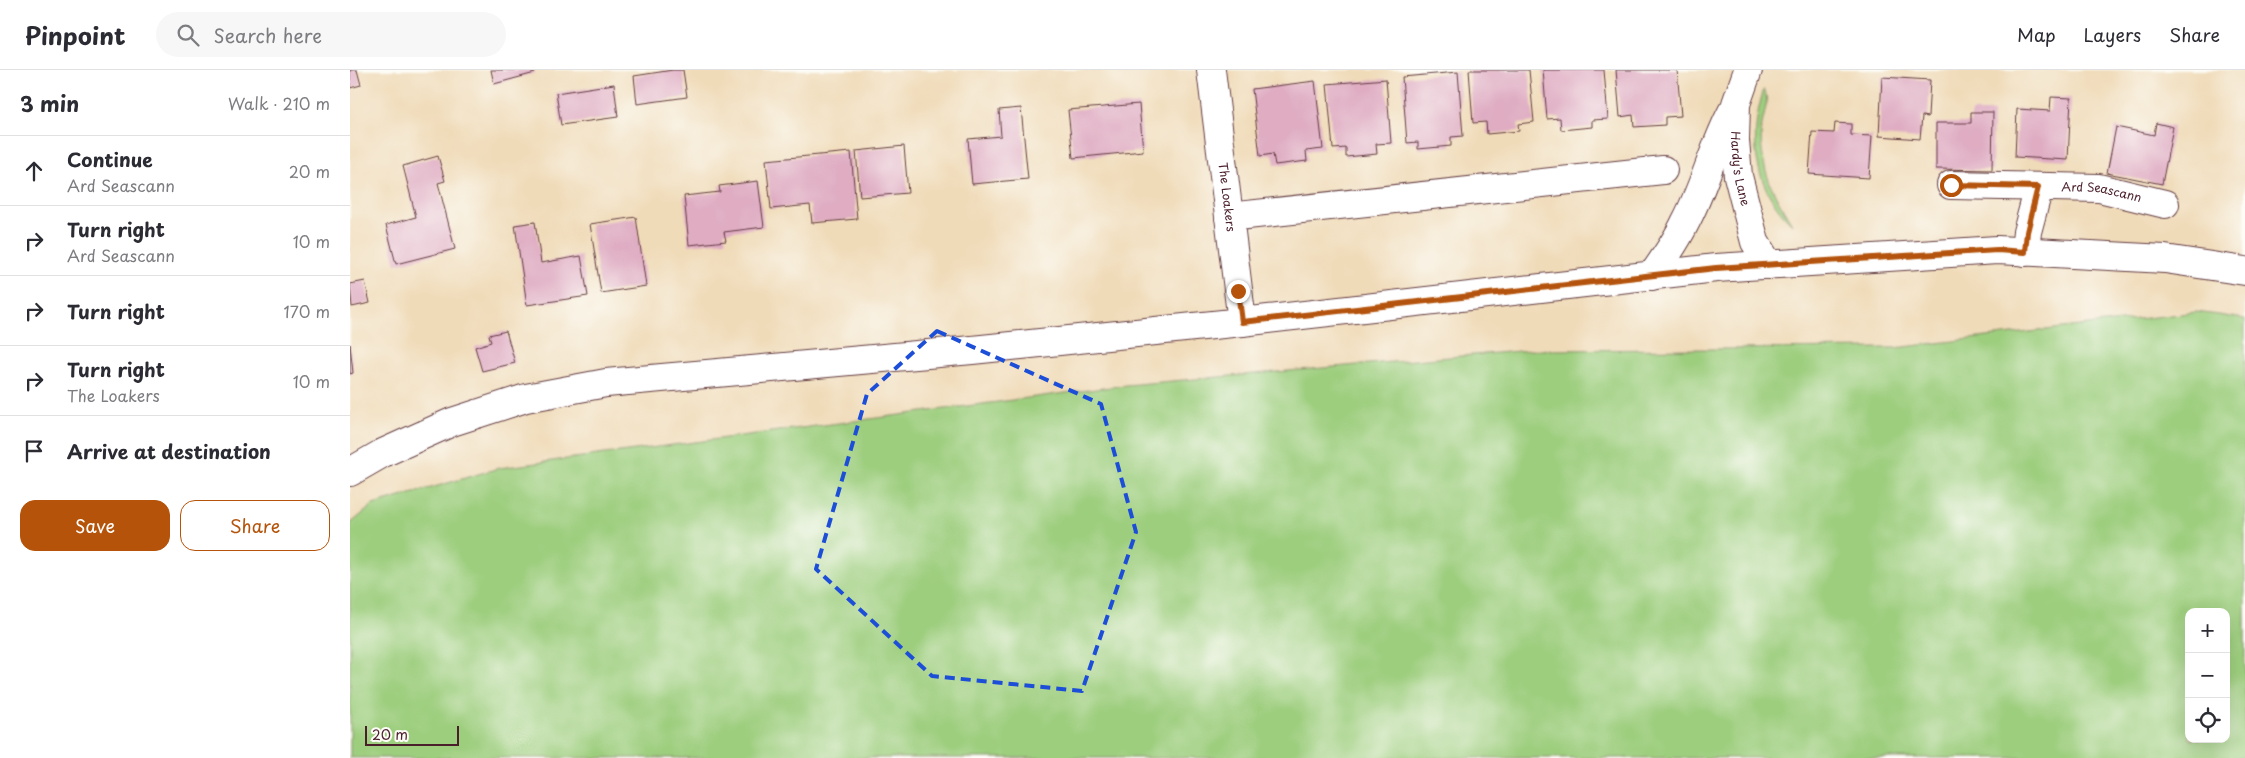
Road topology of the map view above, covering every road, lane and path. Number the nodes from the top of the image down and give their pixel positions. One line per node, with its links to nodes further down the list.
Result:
1 (1211, 70): 8 (main road, The Loakers)
2 (1748, 70): 3 (main road, Hardy's Lane)
3 (1736, 104): 10 (main road, Hardy's Lane); 12 (main road)
4 (1663, 170): 8 (main road)
5 (1951, 185): 6 (main road, Ard Seascann)
6 (2038, 187): 7 (main road, Ard Seascann); 9 (main road)
7 (2165, 204)
8 (1229, 217): 13 (main road, The Loakers)
9 (2025, 252): 10 (main road); 11 (main road)
10 (1769, 265): 12 (main road)
11 (2245, 270)
12 (1652, 276): 13 (main road)
13 (1242, 322): 14 (main road)
14 (350, 472)

